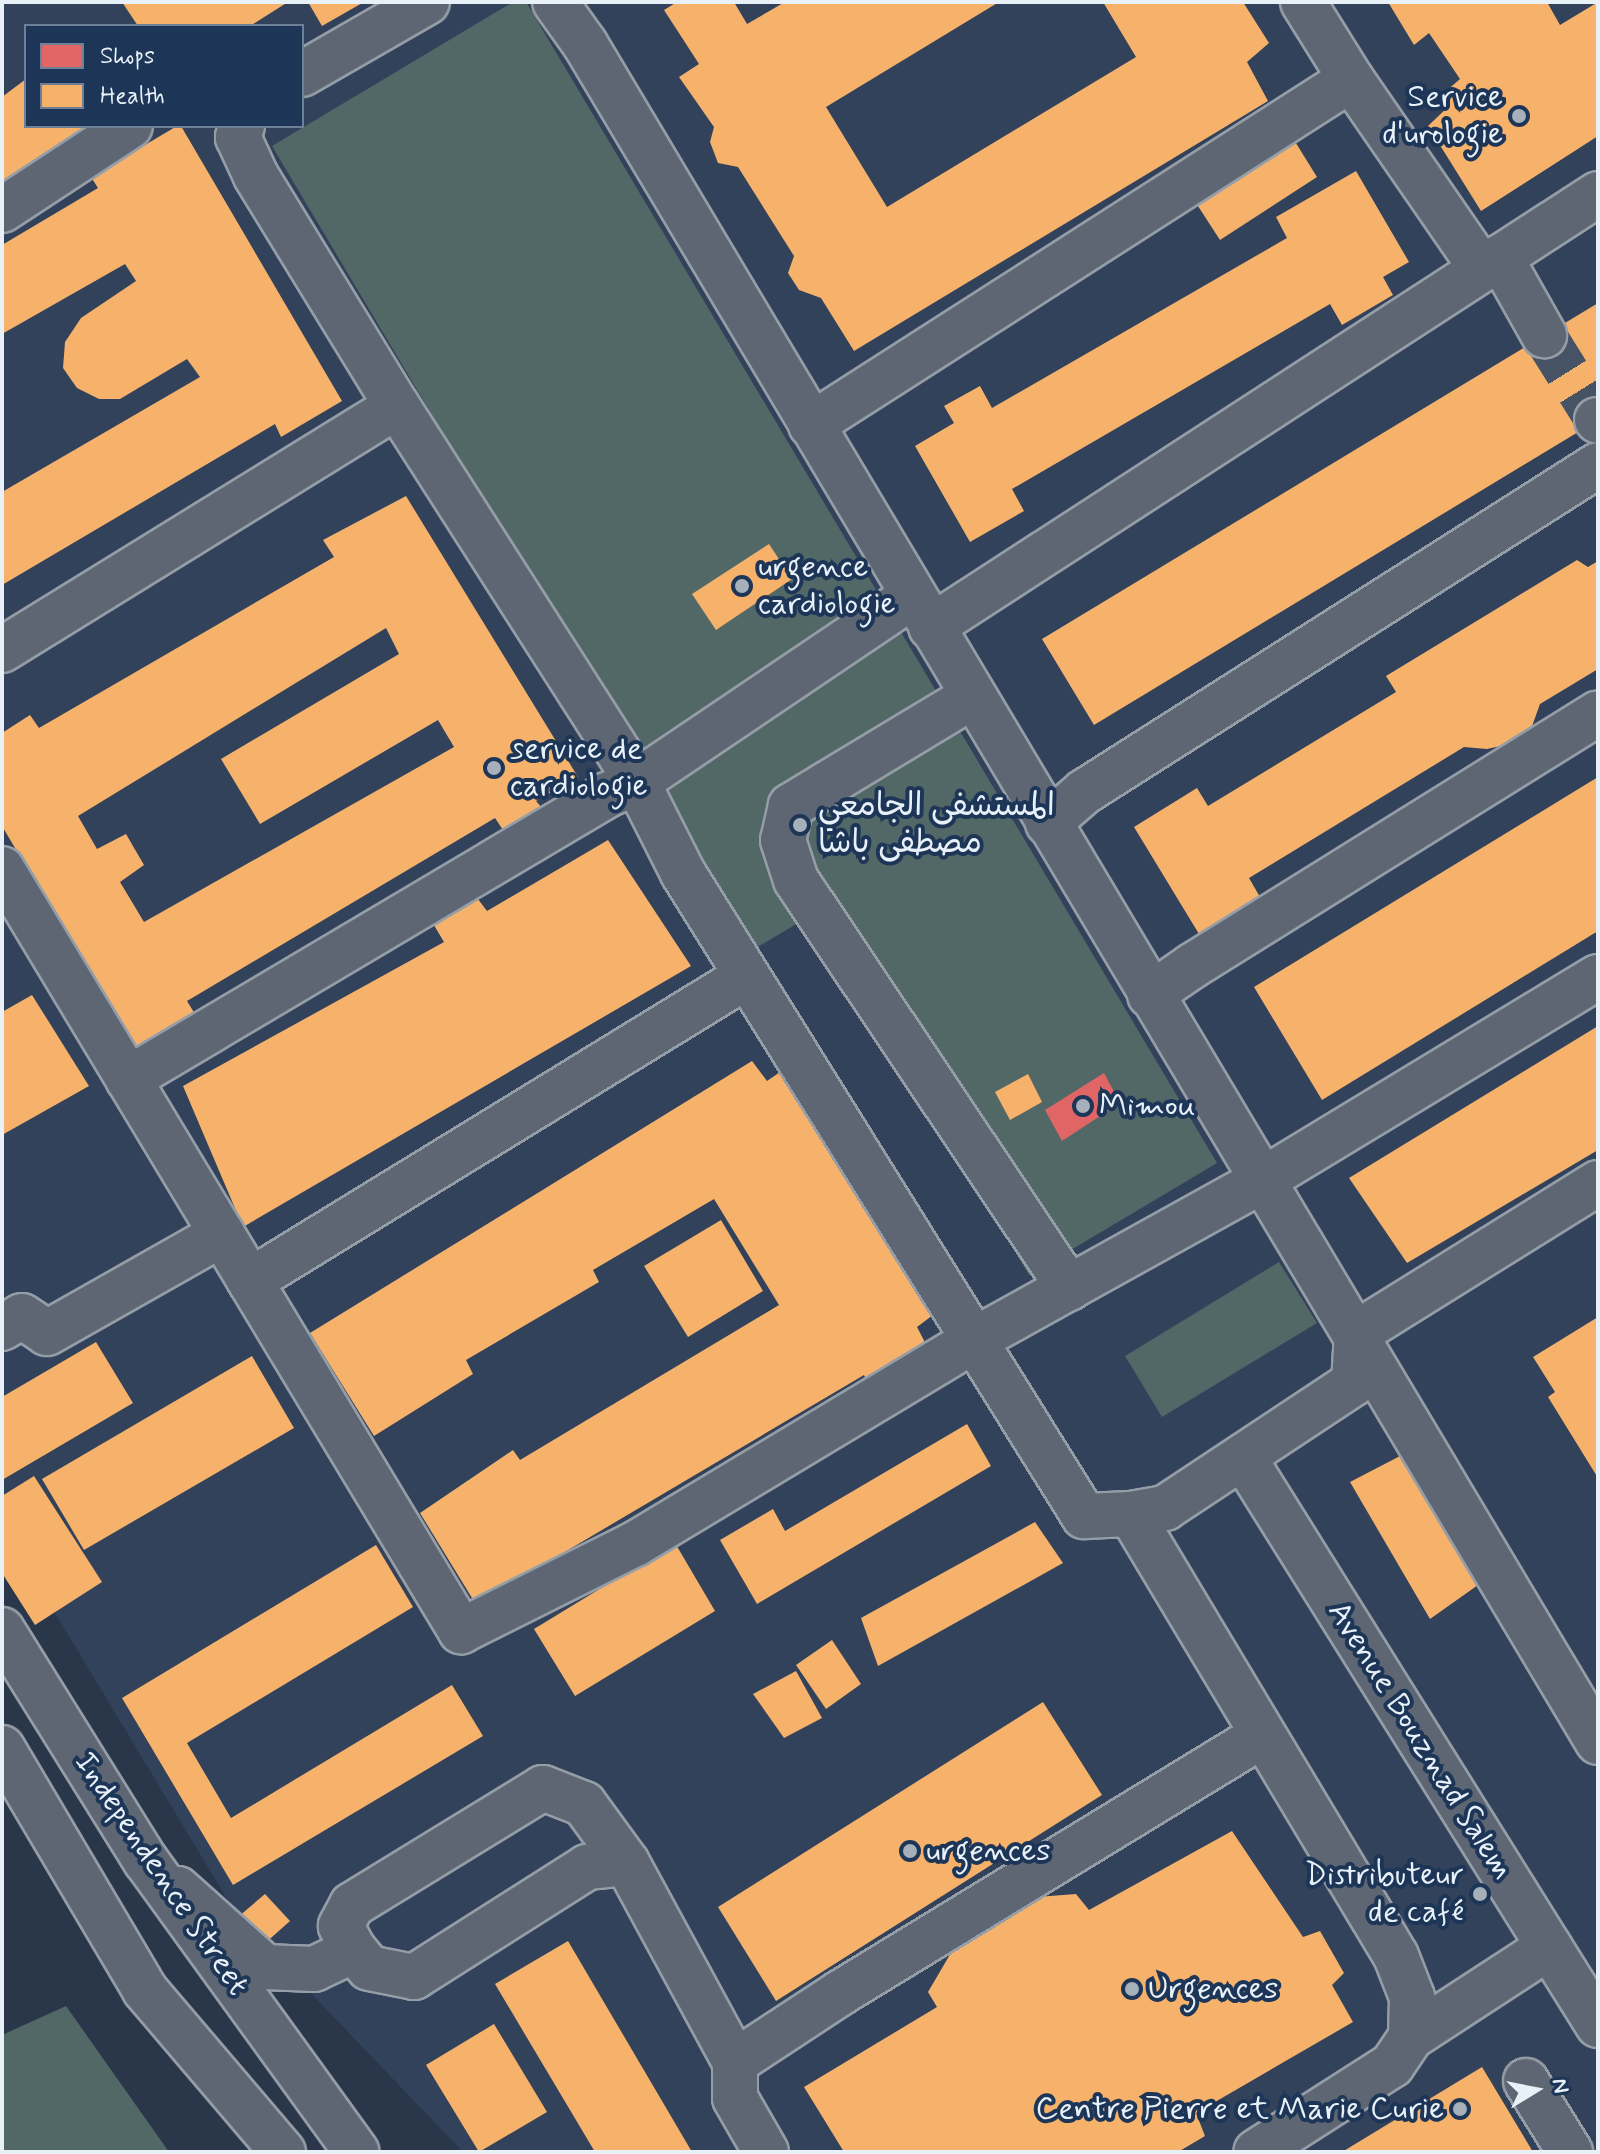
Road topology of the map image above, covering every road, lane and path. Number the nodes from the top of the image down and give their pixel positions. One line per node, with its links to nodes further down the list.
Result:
1 (427, 2): 4 (main road)
2 (555, 2): 13 (main road)
3 (1303, 2): 5 (main road)
4 (304, 73)
5 (1351, 79): 10 (main road); 13 (main road)
6 (127, 128): 9 (main road)
7 (241, 128): 12 (main road)
8 (1598, 194): 10 (main road)
9 (2, 210)
10 (1491, 263): 11 (main road); 15 (main road)
11 (1544, 335)
12 (397, 406): 16 (main road); 19 (main road)
13 (811, 425): 15 (main road)
14 (1598, 465): 20 (main road)
15 (922, 611): 17 (main road); 19 (main road)
16 (2, 650)
17 (973, 696): 20 (main road); 30 (main road)
18 (1598, 713): 24 (main road)
19 (637, 782): 22 (main road); 25 (main road)
20 (1048, 823): 24 (main road)
21 (2, 869): 25 (main road)
22 (747, 976): 29 (main road); 33 (main road)
23 (1598, 977): 26 (main road)
24 (1150, 995): 26 (main road)
25 (128, 1079): 28 (main road)
26 (1261, 1181): 30 (main road); 32 (main road)
27 (1598, 1183): 32 (main road)
28 (222, 1234): 29 (main road); 31 (main road)
29 (250, 1281): 33 (main road)
30 (1069, 1288): 33 (main road)
31 (2, 1328)
32 (1357, 1333): 34 (main road); 38 (main road)
33 (976, 1339): 35 (main road)
34 (1243, 1457): 35 (main road); 42 (main road, Avenue Bouznad Salem)
35 (1131, 1514): 37 (main road)
36 (2, 1630): 40 (main road, Independence Street)
37 (1263, 1735): 45 (main road); 46 (main road)
38 (1598, 1742)
39 (8, 1772): 48 (main road)
40 (146, 1861): 43 (main road); 49 (main road, Independence Street)
41 (627, 1863): 43 (main road); 43 (main road); 46 (main road)
42 (1549, 1947): 44 (main road, Avenue Bouznad Salem); 45 (main road)
43 (354, 1950)
44 (1598, 2025)
45 (1411, 2037): 51 (main road)
46 (735, 2062): 50 (main road)
47 (1526, 2081): 52 (main road)
48 (283, 2152)
49 (357, 2152)
50 (766, 2152)
51 (1256, 2152)
52 (1570, 2152)

